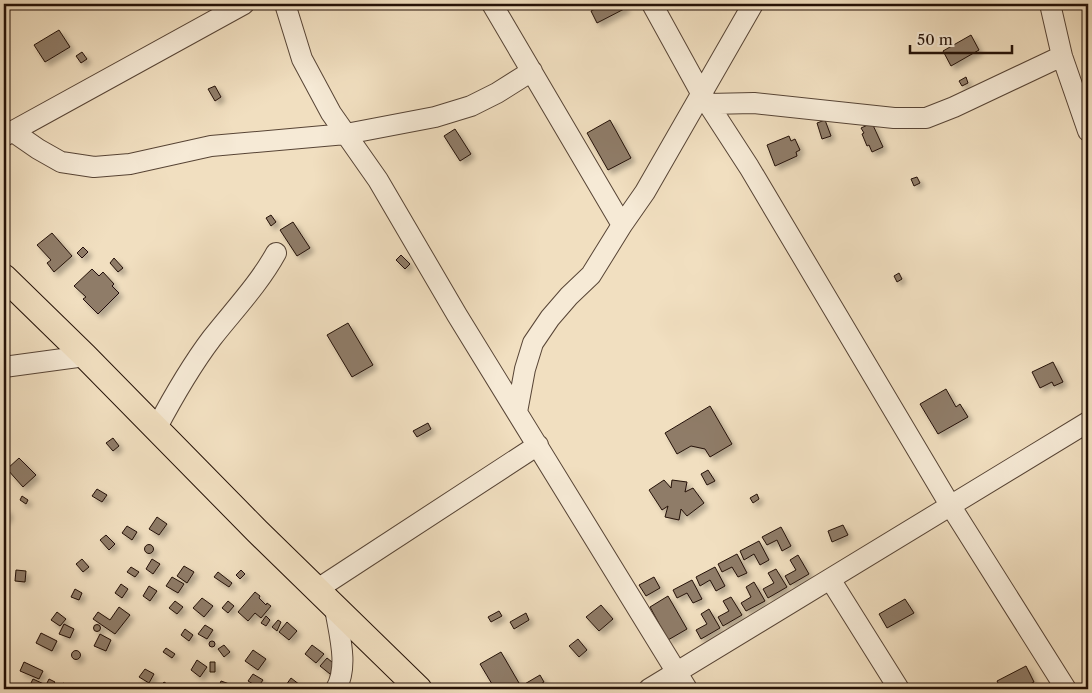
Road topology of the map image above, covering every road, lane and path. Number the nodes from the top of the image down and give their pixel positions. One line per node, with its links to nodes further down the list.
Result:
1 (244, 4): 11 (street)
2 (285, 4): 12 (street)
3 (492, 4): 8 (street)
4 (652, 4): 9 (street)
5 (753, 4): 9 (street)
6 (1050, 4): 7 (street)
7 (1062, 56): 9 (street); 10 (street)
8 (532, 71): 12 (street); 13 (street)
9 (704, 99): 13 (street); 22 (street)
10 (1088, 131)
11 (8, 134): 12 (street)
12 (346, 134): 18 (street)
13 (622, 224): 18 (street)
14 (276, 253): 20 (street)
15 (4, 278): 16 (main road)
16 (85, 356): 17 (street); 20 (main road)
17 (4, 366)
18 (517, 412): 21 (street)
19 (1088, 422): 22 (street)
20 (156, 429): 24 (main road)
21 (538, 445): 24 (street); 26 (street)
22 (950, 505): 23 (street); 31 (street)
23 (830, 580): 26 (street); 30 (street)
24 (316, 590): 25 (main road)
25 (335, 608): 27 (street); 28 (main road)
26 (682, 681): 29 (street)
27 (336, 689)
28 (418, 689)
29 (650, 689)
30 (899, 689)
31 (1066, 689)

